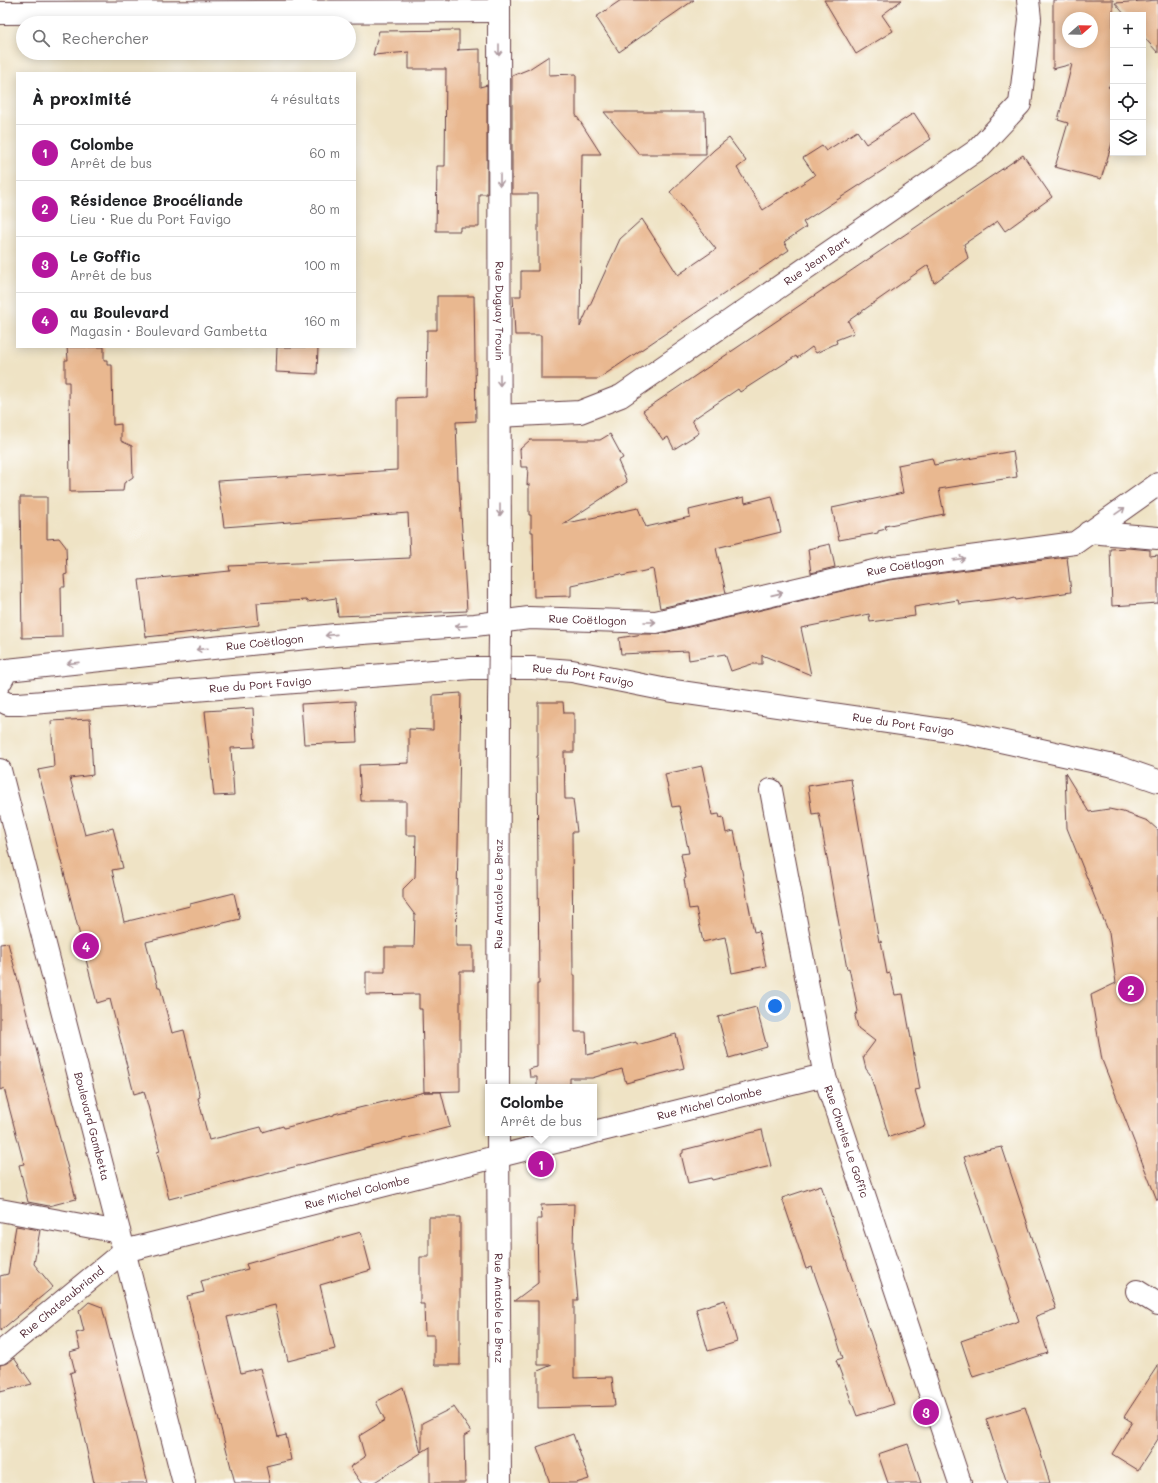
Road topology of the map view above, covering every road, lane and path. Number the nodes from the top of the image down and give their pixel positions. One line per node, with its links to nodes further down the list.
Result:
1 (1028, 0): 4 (street, Rue Jean Bart)
2 (499, 5): 3 (street); 4 (street, Rue Duguay Trouin, one-way to 4)
3 (0, 13)
4 (500, 416): 8 (street, Rue Duguay Trouin, one-way to 8)
5 (1158, 484): 6 (street, Rue Coëtlogon, one-way to 5)
6 (1089, 532): 7 (street); 8 (street, Rue Coëtlogon, one-way to 6)
7 (1158, 538)
8 (500, 630): 9 (street, Rue Coëtlogon, one-way to 9); 15 (street, Rue Anatole Le Braz, bridge)
9 (0, 683)
10 (0, 700): 12 (street, Rue du Port Favigo)
11 (0, 770): 21 (street, Boulevard Gambetta)
12 (1158, 781)
13 (771, 790): 14 (street, Rue Charles Le Goffic)
14 (825, 1077): 16 (street, Rue Michel Colombe); 27 (street, Rue Charles Le Goffic)
15 (498, 1084)
16 (597, 1132)
17 (498, 1136): 19 (street, Rue Anatole Le Braz)
18 (581, 1136): 19 (street, Rue Michel Colombe)
19 (498, 1157): 21 (street, Rue Michel Colombe); 26 (street, Rue Anatole Le Braz)
20 (0, 1210): 21 (street)
21 (121, 1241): 24 (street, Rue Chateaubriand); 25 (street, Boulevard Gambetta)
22 (1137, 1291): 23 (street)
23 (1158, 1304)
24 (0, 1353)
25 (184, 1483)
26 (500, 1483)
27 (960, 1483)

